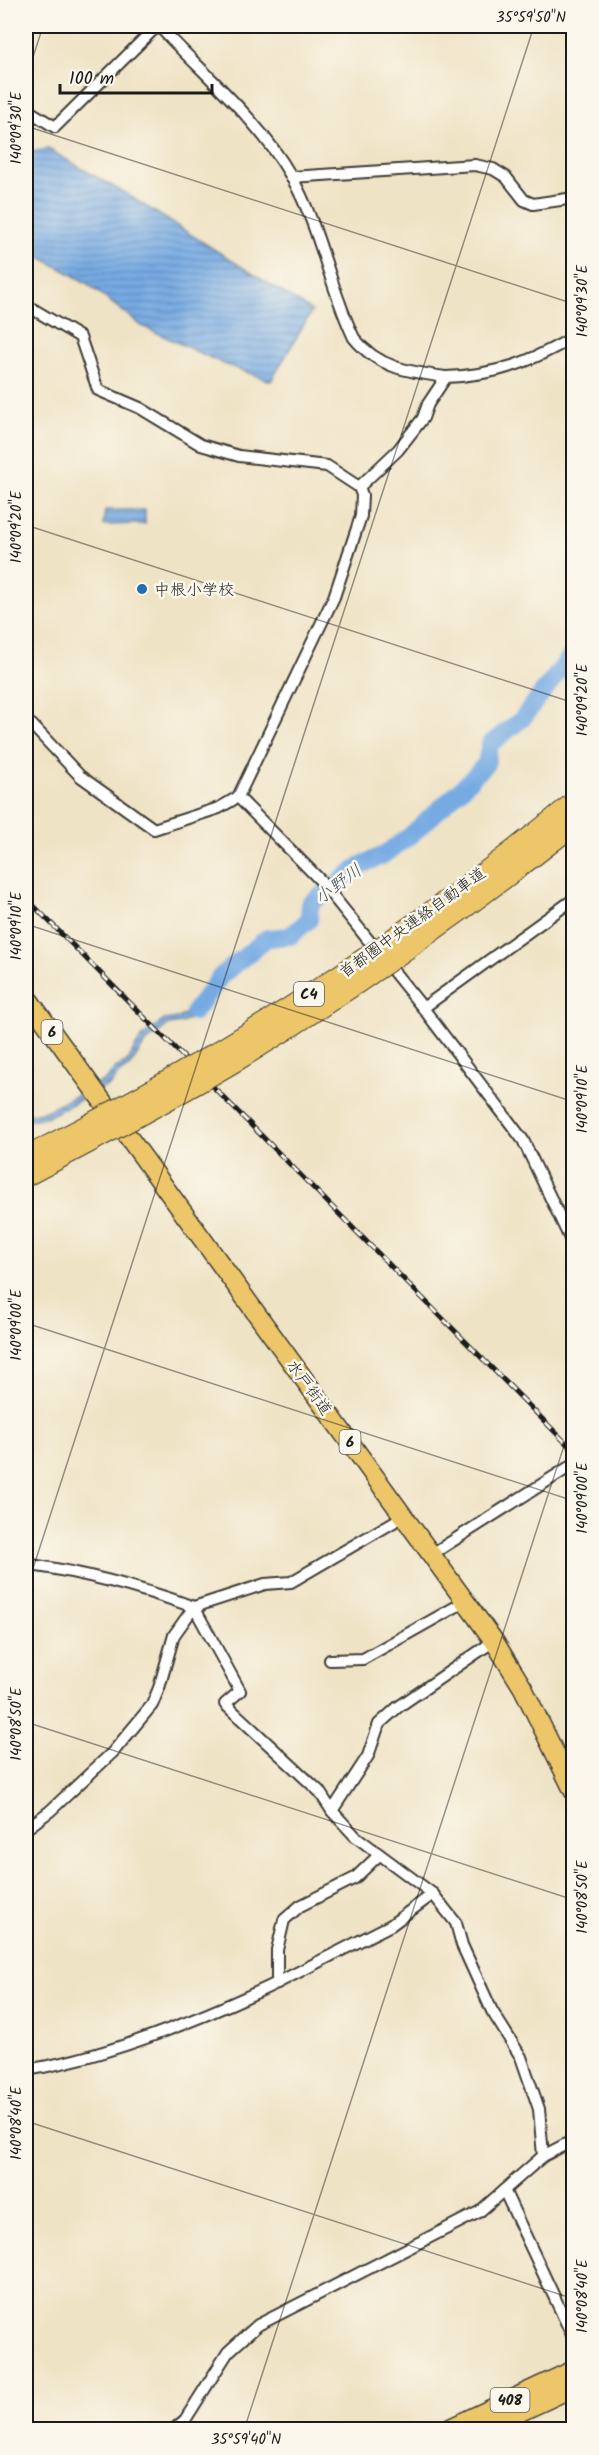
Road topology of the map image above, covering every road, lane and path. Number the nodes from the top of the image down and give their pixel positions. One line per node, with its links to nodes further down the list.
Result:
1 (158, 26): 2 (street); 3 (street)
2 (26, 109)
3 (291, 177): 4 (street); 7 (street)
4 (573, 198)
5 (26, 305): 8 (street)
6 (573, 337): 7 (street)
7 (446, 377): 8 (street)
8 (359, 487): 10 (street)
9 (26, 722): 10 (street)
10 (238, 797): 15 (street)
11 (573, 802): 16 (highway, 首都圏中央連絡自動車道 / C4, bridge)
12 (573, 825): 17 (highway, 首都圏中央連絡自動車道 / C4, bridge)
13 (573, 898): 15 (street)
14 (26, 996): 20 (highway, 水戸街道 / 6)
15 (423, 1008): 18 (street)
16 (26, 1157)
17 (26, 1176)
18 (573, 1247)
19 (571, 1470): 21 (street)
20 (404, 1516): 21 (highway, 水戸街道 / 6); 24 (street)
21 (432, 1554): 23 (highway, 水戸街道 / 6)
22 (32, 1565): 24 (street)
23 (466, 1601): 25 (highway, 水戸街道 / 6); 26 (street)
24 (194, 1607): 28 (street); 29 (street)
25 (494, 1641): 27 (highway, 水戸街道 / 6); 28 (street)
26 (330, 1660)
27 (573, 1792)
28 (332, 1811): 30 (street)
29 (26, 1829)
30 (379, 1855): 31 (street); 32 (street)
31 (433, 1894): 32 (street); 35 (street)
32 (277, 1983): 33 (street)
33 (26, 2070)
34 (573, 2140): 35 (street)
35 (543, 2156): 36 (street)
36 (504, 2190): 37 (street); 40 (street)
37 (573, 2339)
38 (573, 2370): 41 (highway, 408)
39 (573, 2386): 42 (highway, 408)
40 (173, 2430)
41 (446, 2430)
42 (482, 2430)

